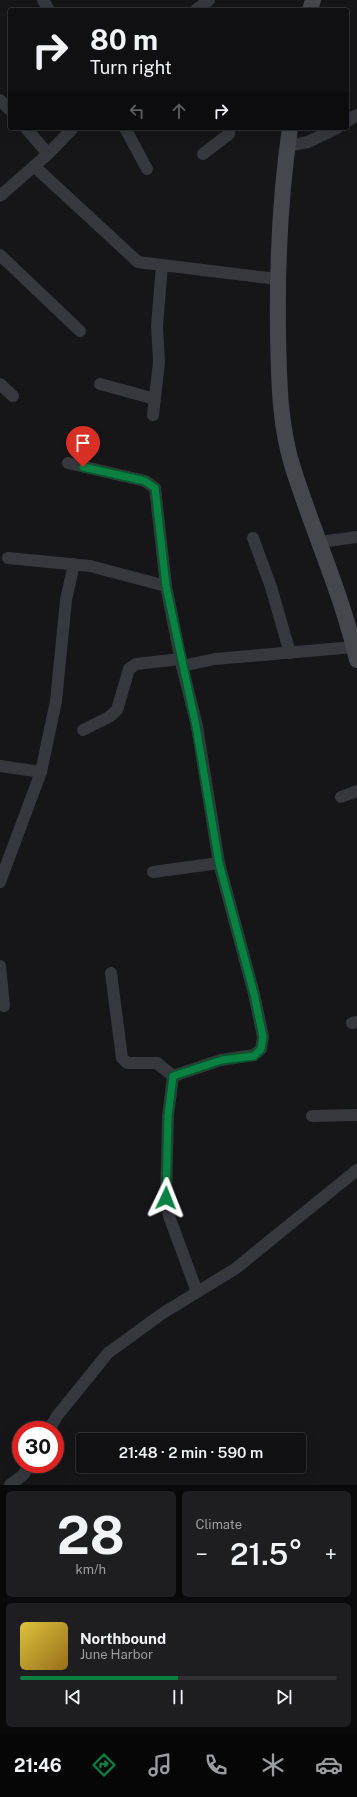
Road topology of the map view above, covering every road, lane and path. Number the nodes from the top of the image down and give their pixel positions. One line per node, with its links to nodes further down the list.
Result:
1 (209, 0): 2 (street)
2 (199, 8)
3 (0, 100): 4 (street)
4 (8, 108)
5 (28, 130): 12 (street)
6 (71, 130): 12 (street)
7 (126, 130): 15 (street)
8 (229, 130): 13 (street)
9 (290, 130): 11 (street)
10 (333, 130): 11 (street)
11 (287, 146): 19 (street)
12 (48, 154): 14 (street)
13 (203, 154)
14 (34, 166): 16 (street); 18 (street)
15 (147, 169)
16 (0, 196)
17 (0, 256): 20 (street)
18 (162, 266): 19 (street); 24 (street)
19 (277, 279): 29 (street)
20 (80, 331)
21 (0, 384): 23 (street)
22 (100, 384): 24 (street)
23 (13, 396)
24 (155, 399): 25 (street)
25 (153, 415)
26 (68, 463): 32 (street)
27 (357, 537): 29 (street)
28 (253, 538): 34 (street)
29 (320, 542): 33 (street)
30 (8, 558): 31 (street)
31 (74, 564): 32 (street); 39 (street)
32 (166, 586): 36 (street)
33 (352, 622): 35 (street)
34 (290, 653): 35 (street); 36 (street)
35 (356, 653)
36 (182, 663): 37 (street); 43 (street)
37 (83, 730)
38 (0, 766): 39 (street)
39 (41, 772): 42 (street)
40 (357, 791): 41 (street)
41 (341, 797)
42 (4, 859): 45 (street)
43 (219, 863): 44 (street); 49 (street)
44 (153, 872)
45 (0, 882)
46 (0, 966): 48 (street)
47 (111, 972): 49 (street)
48 (4, 1006)
49 (173, 1076): 53 (street)
50 (312, 1116): 51 (street)
51 (357, 1116)
52 (357, 1170): 53 (street)
53 (197, 1292): 54 (street)
54 (54, 1421)
55 (24, 1473): 56 (street)
56 (10, 1485)

